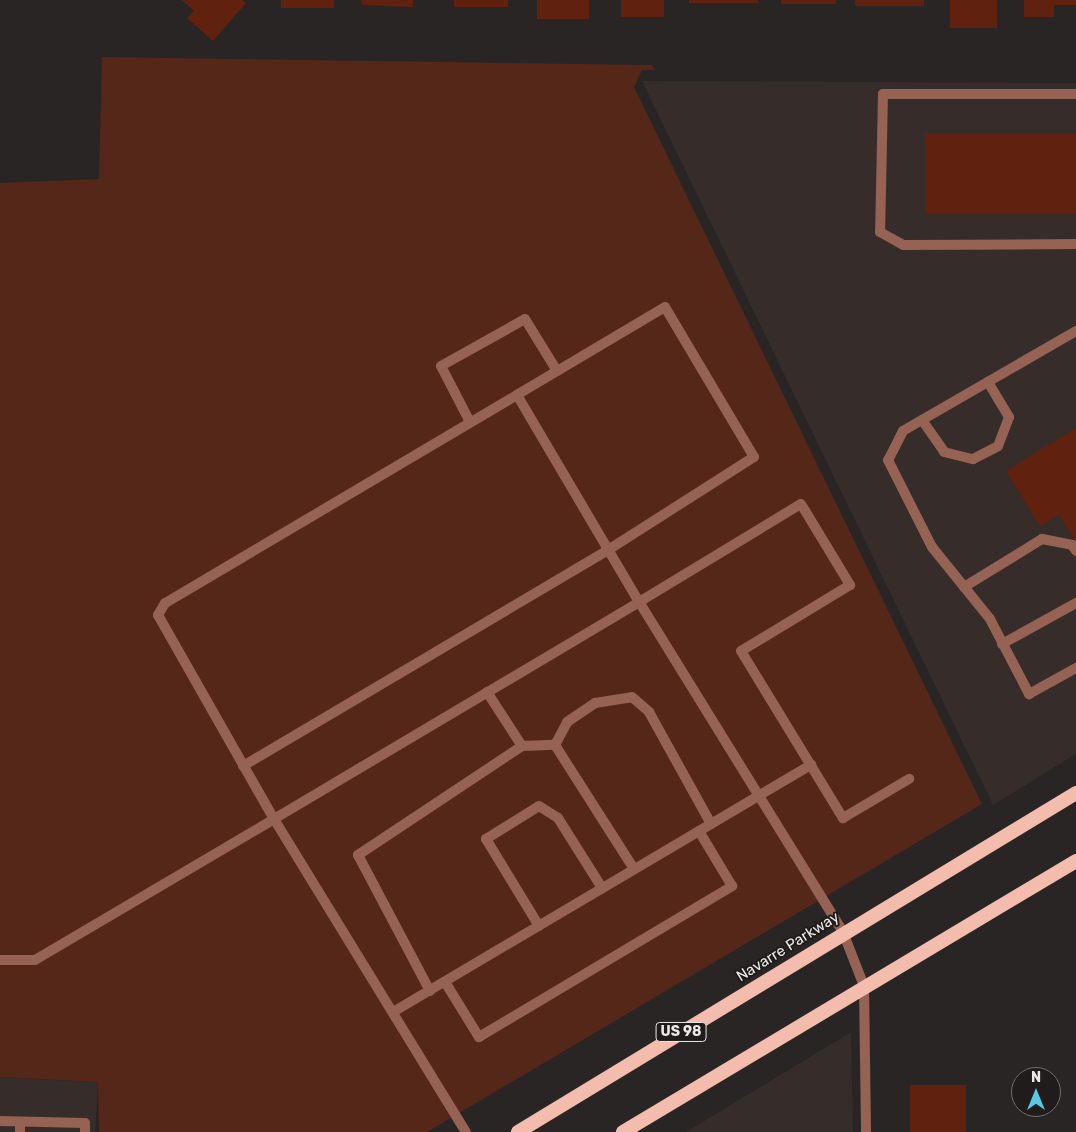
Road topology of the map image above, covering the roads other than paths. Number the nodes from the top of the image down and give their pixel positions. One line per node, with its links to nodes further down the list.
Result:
1 (1076, 94): 2 (street)
2 (1076, 244)
3 (1076, 331): 5 (street)
4 (557, 371): 6 (street); 8 (street); 9 (street)
5 (988, 382): 7 (street); 7 (street)
6 (517, 395): 8 (street); 9 (street)
7 (922, 420): 11 (street)
8 (470, 422): 20 (street)
9 (608, 550): 12 (street); 20 (street)
10 (1076, 551): 11 (street)
11 (964, 587): 14 (street)
12 (639, 602): 16 (street); 19 (street); 23 (street)
13 (1076, 603): 14 (street)
14 (1002, 644): 15 (street)
15 (1076, 668)
16 (487, 692): 18 (street); 24 (street)
17 (556, 745): 18 (street); 25 (street); 28 (street)
18 (522, 746): 35 (street)
19 (811, 765): 21 (street); 23 (street)
20 (244, 766): 24 (street)
21 (910, 779)
22 (1076, 793): 31 (highway, Navarre Parkway / US 98)
23 (760, 797): 25 (street); 31 (street)
24 (274, 819): 32 (street); 36 (street)
25 (711, 824): 26 (street)
26 (698, 831): 28 (street); 33 (street)
27 (1076, 861): 34 (highway)
28 (634, 869): 29 (street)
29 (602, 888): 30 (street); 30 (street)
30 (539, 926): 33 (street)
31 (843, 932): 34 (street); 41 (highway, Navarre Parkway / US 98)
32 (0, 960)
33 (445, 982): 35 (street)
34 (864, 986): 42 (highway); 43 (street)
35 (430, 991): 36 (street)
36 (393, 1012): 40 (street)
37 (0, 1121): 38 (street)
38 (20, 1127): 39 (street)
39 (85, 1132)
40 (466, 1132)
41 (518, 1132)
42 (623, 1132)
43 (866, 1132)

